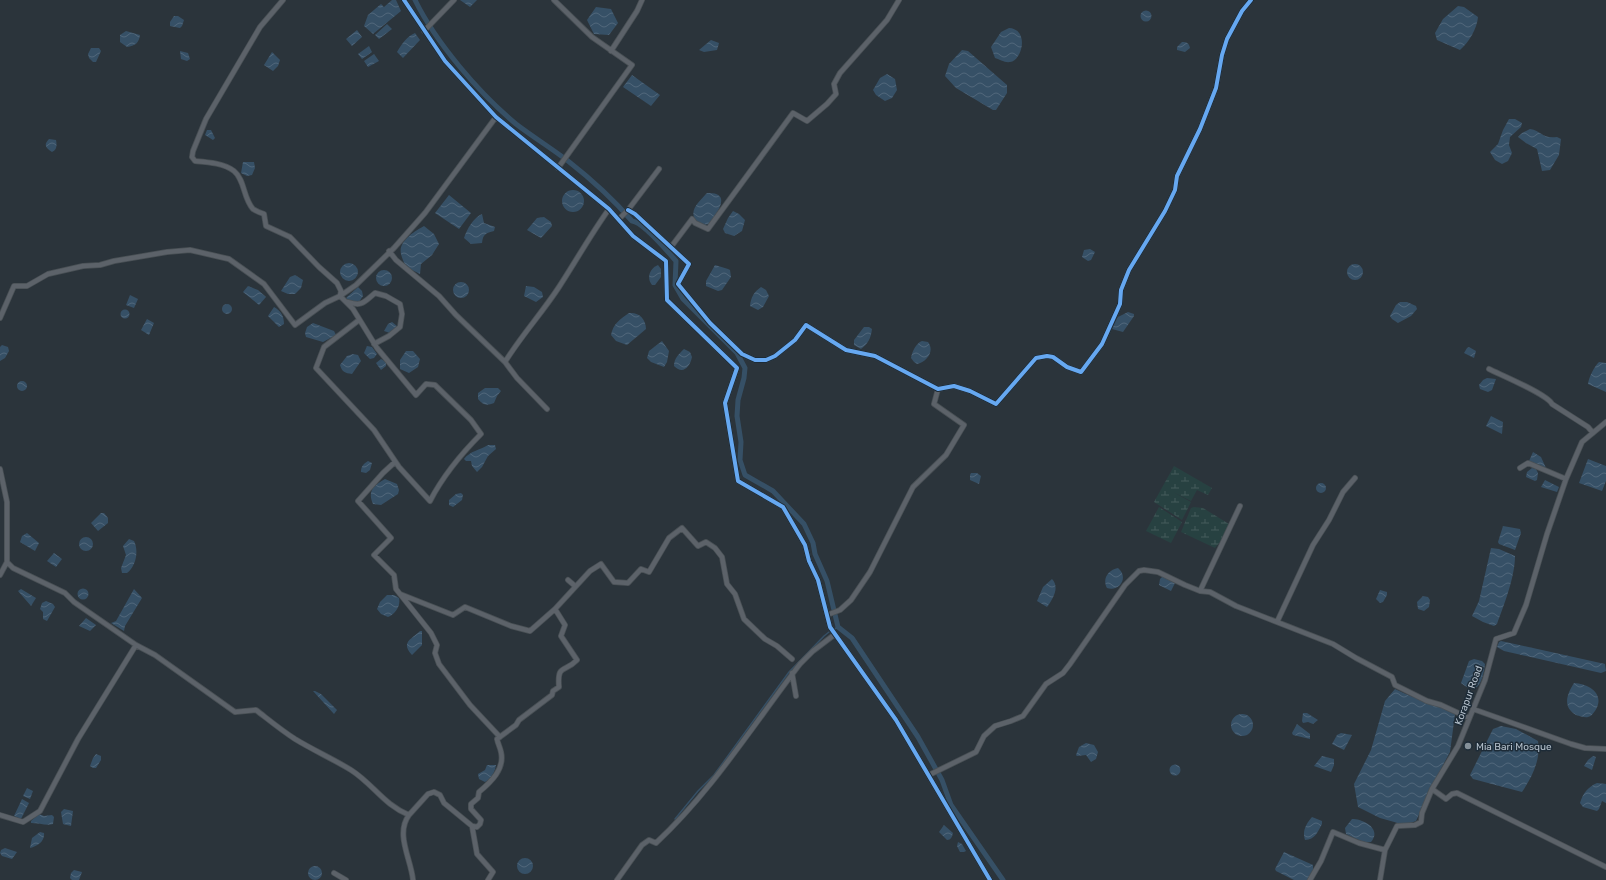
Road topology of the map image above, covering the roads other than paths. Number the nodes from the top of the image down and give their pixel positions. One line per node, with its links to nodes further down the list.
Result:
1 (283, 0): 18 (street)
2 (404, 0): 8 (street)
3 (454, 0): 8 (street)
4 (554, 0): 9 (street)
5 (642, 0): 9 (street)
6 (899, 0): 16 (street)
7 (1251, 0): 25 (street)
8 (425, 30): 10 (street)
9 (611, 52): 11 (street)
10 (496, 117): 11 (street); 17 (street)
11 (558, 168): 13 (street)
12 (659, 168): 14 (street)
13 (609, 209): 15 (street); 23 (street)
14 (628, 210): 15 (street); 16 (street)
15 (619, 219): 42 (street)
16 (671, 247): 25 (street)
17 (390, 251): 18 (street); 23 (street)
18 (340, 296): 19 (street); 20 (street)
19 (346, 302): 21 (street); 22 (street)
20 (0, 318)
21 (359, 320): 22 (street); 29 (street)
22 (374, 344): 29 (street)
23 (505, 362): 26 (street)
24 (1489, 369): 28 (street)
25 (938, 389): 42 (street)
26 (547, 409)
27 (1606, 422): 28 (street, Korapur Road)
28 (1593, 432): 33 (street, Korapur Road)
29 (395, 462): 40 (street)
30 (1520, 468): 33 (street)
31 (0, 469): 35 (street)
32 (1355, 478): 43 (street)
33 (1566, 479): 49 (street, Korapur Road)
34 (1240, 506): 39 (street)
35 (6, 562): 36 (street); 45 (street)
36 (0, 575)
37 (568, 580): 38 (street)
38 (574, 586): 41 (street); 46 (street)
39 (1200, 591): 43 (street); 53 (street)
40 (400, 594): 41 (street); 51 (street)
41 (555, 610): 51 (street)
42 (829, 614): 44 (street)
43 (1277, 622): 50 (street)
44 (834, 635): 47 (street); 53 (street)
45 (136, 645): 55 (street); 56 (street)
46 (792, 659)
47 (792, 673): 48 (street); 64 (street)
48 (796, 696)
49 (1473, 708): 50 (street, Korapur Road); 52 (street)
50 (1469, 718): 54 (street, Korapur Road)
51 (500, 736): 57 (street)
52 (1606, 749)
53 (929, 775): 65 (street)
54 (1432, 790): 58 (street, Korapur Road); 59 (street)
55 (0, 815)
56 (409, 815): 57 (street); 62 (street)
57 (472, 826): 63 (street)
58 (1385, 850): 66 (street); 67 (street, Korapur Road)
59 (1606, 867)
60 (334, 873): 61 (street)
61 (346, 880)
62 (413, 880)
63 (488, 880)
64 (617, 880)
65 (990, 880)
66 (1310, 880)
67 (1380, 880)

